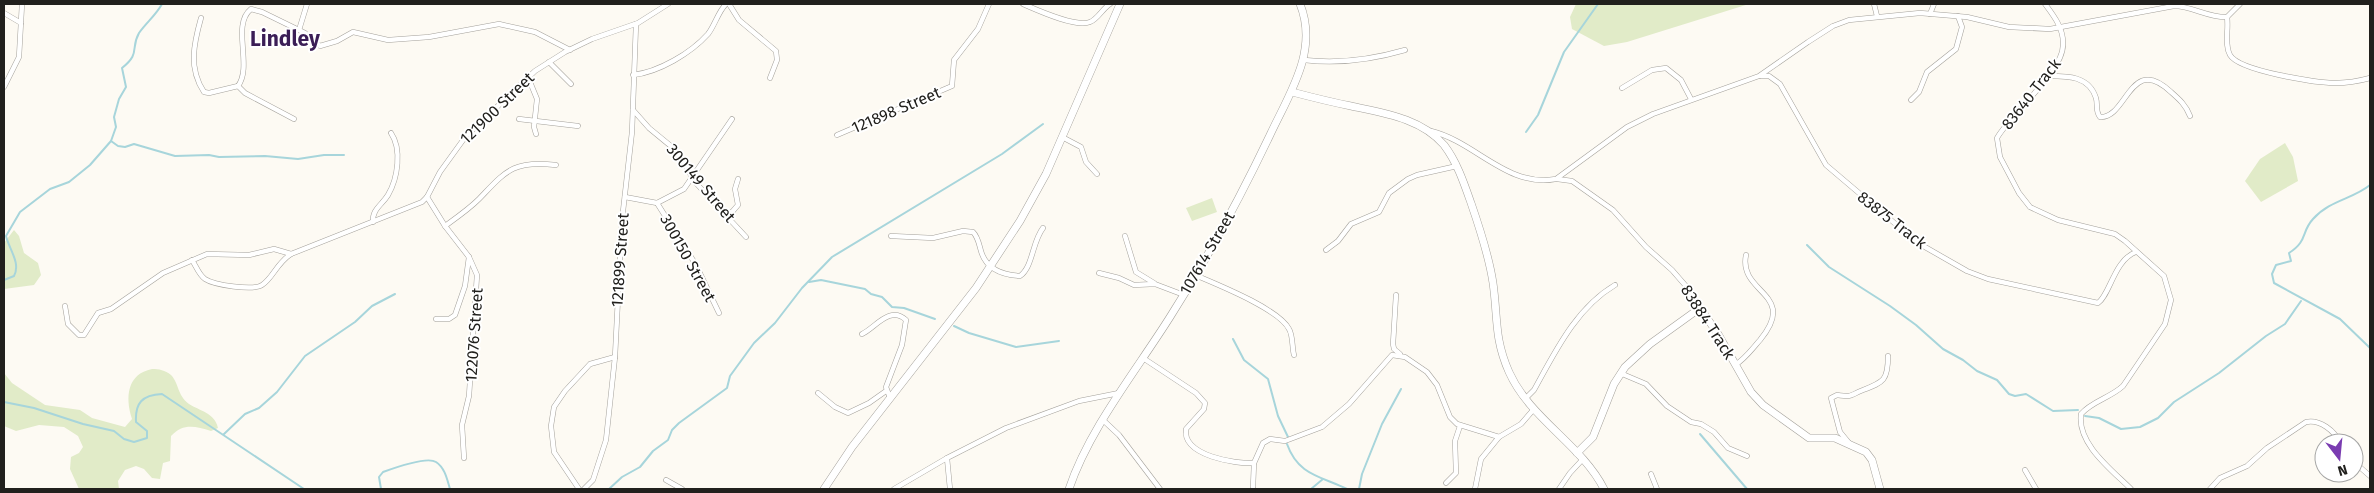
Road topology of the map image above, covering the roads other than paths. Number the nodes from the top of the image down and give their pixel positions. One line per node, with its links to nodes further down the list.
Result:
1 (22, 4): 20 (street)
2 (307, 4): 23 (street)
3 (668, 4): 21 (street, 121900 Street)
4 (728, 4): 28 (street); 32 (street)
5 (989, 4): 51 (street, 121898 Street)
6 (1023, 4): 7 (street)
7 (1110, 4)
8 (1120, 4): 52 (street)
9 (1300, 4): 26 (street, 107614 Street)
10 (1874, 4): 16 (street)
11 (1934, 4): 15 (street)
12 (2045, 4): 22 (street)
13 (2240, 4): 18 (street)
14 (4, 13): 20 (street)
15 (1930, 14): 16 (street); 17 (street)
16 (1877, 16): 29 (street)
17 (1958, 16): 22 (street); 40 (street)
18 (2227, 17): 22 (street); 33 (street)
19 (201, 18): 35 (street)
20 (21, 23): 36 (street)
21 (636, 24): 24 (street, 121900 Street); 28 (street, 121899 Street)
22 (2060, 28): 30 (street, 83640 Track)
23 (299, 30): 24 (street); 35 (street)
24 (570, 50): 27 (street, 121900 Street)
25 (1405, 50): 26 (street)
26 (1304, 60): 38 (street, 107614 Street)
27 (549, 62): 31 (street, 121900 Street); 34 (street)
28 (634, 75): 41 (street, 121899 Street)
29 (1759, 76): 39 (street); 70 (street, 83875 Track)
30 (2049, 76): 42 (street); 70 (street, 83640 Track)
31 (528, 77): 45 (street); 60 (street, 121900 Street)
32 (770, 78)
33 (2370, 78)
34 (571, 84)
35 (238, 86): 43 (street)
36 (4, 87)
37 (1622, 88): 39 (street)
38 (1292, 92): 48 (street); 77 (street, 107614 Street)
39 (1691, 99): 58 (street)
40 (1911, 100)
41 (633, 110): 56 (street, 300149 Street); 59 (street, 121899 Street)
42 (2190, 116)
43 (294, 119)
44 (519, 119): 45 (street)
45 (535, 119): 47 (street); 50 (street)
46 (732, 119): 56 (street)
47 (578, 126)
48 (1428, 130): 54 (street); 58 (street)
49 (391, 133): 63 (street)
50 (536, 134)
51 (837, 135)
52 (1062, 137): 55 (street); 75 (street)
53 (556, 165): 64 (street)
54 (1457, 166): 69 (street); 98 (street)
55 (1097, 174)
56 (692, 177): 61 (street); 62 (street, 300149 Street)
57 (738, 179): 62 (street)
58 (1556, 179): 83 (street, 83884 Track)
59 (625, 197): 61 (street); 89 (street, 121899 Street)
60 (427, 198): 63 (street); 64 (street, 122076 Street)
61 (657, 203): 84 (street, 300150 Street)
62 (725, 214): 66 (street, 300149 Street)
63 (373, 222): 71 (street)
64 (445, 226): 73 (street, 122076 Street)
65 (1043, 228): 75 (street)
66 (746, 236)
67 (891, 236): 75 (street)
68 (1125, 236): 78 (street)
69 (1326, 250)
70 (2136, 252): 131 (street, 83640 Track)
71 (291, 254): 74 (street); 74 (street)
72 (1746, 255): 92 (street, 83884 Track)
73 (469, 257): 85 (street); 107 (street, 122076 Street)
74 (192, 260): 82 (street)
75 (991, 267): 97 (street)
76 (1098, 273): 78 (street)
77 (1195, 275): 80 (street, 107614 Street); 88 (street)
78 (1155, 284): 80 (street)
79 (1615, 285): 98 (street)
80 (1184, 295): 91 (street, 107614 Street)
81 (1396, 295): 87 (street)
82 (65, 306)
83 (1700, 308): 92 (street, 83884 Track); 93 (street)
84 (719, 313)
85 (436, 319)
86 (862, 334): 94 (street)
87 (1400, 354): 101 (street); 110 (street)
88 (1294, 355)
89 (615, 356): 117 (street); 118 (street, 121899 Street)
90 (1888, 356): 104 (street)
91 (1143, 358): 96 (street, 107614 Street); 110 (street)
92 (1735, 365): 104 (street)
93 (1620, 372): 105 (street); 106 (street)
94 (886, 391): 95 (street); 97 (street)
95 (818, 393)
96 (1119, 393): 100 (street, 107614 Street); 108 (street)
97 (890, 398): 120 (street)
98 (1525, 399): 99 (street)
99 (1534, 409): 103 (street); 105 (street)
100 (1103, 420): 123 (street, 107614 Street); 124 (street)
101 (1460, 426): 103 (street); 114 (street)
102 (2334, 433): 132 (street)
103 (1499, 437): 125 (street)
104 (1849, 443): 129 (street)
105 (1577, 453): 109 (street)
106 (1747, 456)
107 (464, 458)
108 (947, 458): 116 (street); 122 (street)
109 (1583, 460): 126 (street); 127 (street)
110 (1254, 463): 115 (street)
111 (2025, 470): 130 (street)
112 (1651, 474): 128 (street)
113 (666, 480): 119 (street)
114 (1446, 483)
115 (1253, 487)
116 (894, 488): 121 (street)
117 (579, 489)
118 (584, 489)
119 (682, 489)
120 (824, 489)
121 (889, 489)
122 (950, 489)
123 (1069, 489)
124 (1160, 489)
125 (1475, 489)
126 (1559, 489)
127 (1604, 489)
128 (1657, 489)
129 (1880, 489)
130 (2036, 489)
131 (2130, 489)
132 (2210, 489)

